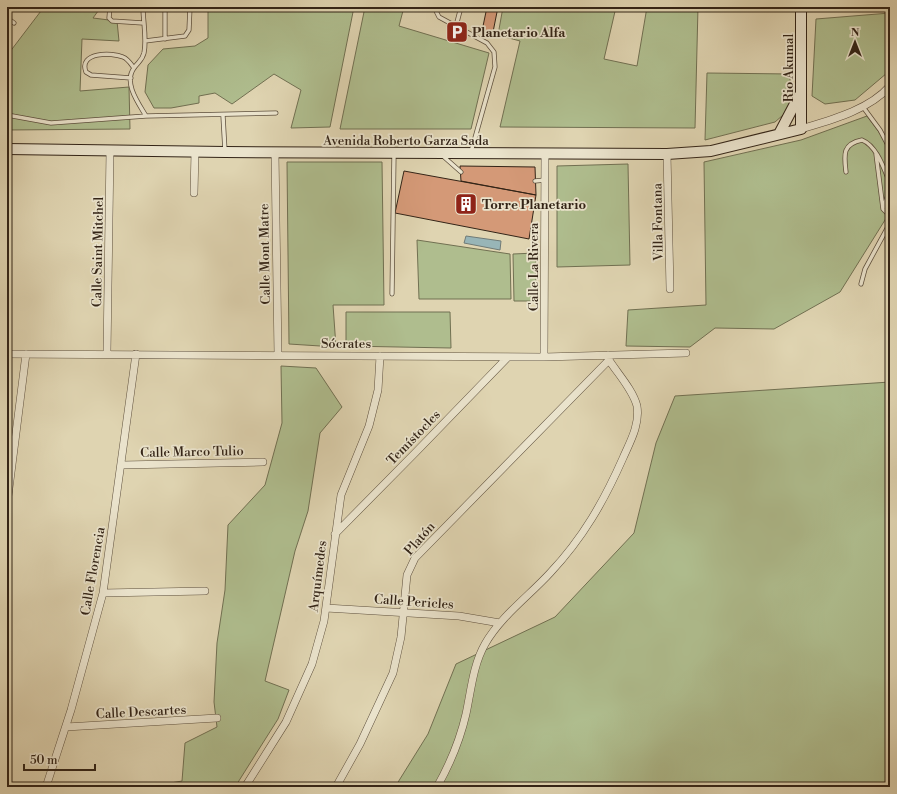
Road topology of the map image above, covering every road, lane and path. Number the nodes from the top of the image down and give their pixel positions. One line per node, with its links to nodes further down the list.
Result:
1 (110, 7): 10 (lane)
2 (143, 7): 10 (lane)
3 (165, 7): 12 (lane)
4 (190, 7): 12 (lane)
5 (434, 7): 11 (lane)
6 (461, 7): 11 (lane)
7 (801, 7): 17 (street, Rio Akumal)
8 (7, 18): 9 (lane)
9 (14, 23)
10 (143, 23): 13 (lane)
11 (456, 26): 34 (lane)
12 (165, 39): 13 (lane)
13 (145, 41): 14 (lane)
14 (134, 68): 15 (lane); 15 (lane)
15 (131, 78): 21 (lane)
16 (890, 86): 18 (street)
17 (800, 94): 23 (street, Rio Akumal); 24 (street)
18 (863, 107): 23 (street); 26 (lane)
19 (276, 113): 22 (lane)
20 (7, 116): 21 (lane)
21 (146, 116): 22 (lane)
22 (223, 116): 29 (lane)
23 (801, 129): 24 (street, Avenida Roberto Garza Sada)
24 (779, 134): 36 (street, Avenida Roberto Garza Sada)
25 (7, 149): 27 (street, Avenida Roberto Garza Sada)
26 (890, 149)
27 (110, 151): 28 (street, Avenida Roberto Garza Sada); 50 (street, Calle Saint Mitchel)
28 (195, 152): 29 (street, Avenida Roberto Garza Sada); 43 (street)
29 (225, 152): 30 (street, Avenida Roberto Garza Sada)
30 (275, 153): 31 (street, Avenida Roberto Garza Sada); 55 (street, Calle Mont Matre)
31 (394, 153): 33 (street, Avenida Roberto Garza Sada); 49 (lane)
32 (876, 153): 38 (lane); 41 (lane); 44 (lane)
33 (443, 154): 34 (street, Avenida Roberto Garza Sada); 37 (lane)
34 (471, 154): 35 (street, Avenida Roberto Garza Sada)
35 (545, 154): 36 (street, Avenida Roberto Garza Sada); 40 (street, Calle La Rivera)
36 (667, 154): 48 (street, Villa Fontana)
37 (461, 172)
38 (846, 172)
39 (535, 180): 40 (lane)
40 (545, 180): 58 (street, Calle La Rivera)
41 (890, 183)
42 (890, 190): 44 (lane)
43 (194, 193)
44 (883, 209): 45 (lane)
45 (890, 216)
46 (890, 223): 47 (lane)
47 (861, 284)
48 (670, 289)
49 (392, 294)
50 (107, 353): 53 (street, Sócrates); 54 (street, Sócrates)
51 (686, 353): 59 (street, Sócrates)
52 (7, 354): 53 (street, Sócrates)
53 (26, 354): 62 (street)
54 (136, 354): 55 (street, Sócrates); 61 (street, Calle Florencia)
55 (278, 355): 56 (street, Sócrates)
56 (380, 356): 57 (street, Sócrates); 64 (street, Arquímedes)
57 (508, 357): 58 (street, Sócrates); 64 (street, Temístocles)
58 (544, 357): 59 (street, Sócrates)
59 (608, 358): 68 (street, Platón); 69 (street)
60 (263, 462): 61 (street, Calle Marco Tulio)
61 (122, 465): 66 (street, Calle Florencia)
62 (8, 491): 63 (street)
63 (7, 504)
64 (334, 534): 67 (street, Arquímedes)
65 (205, 591): 66 (street)
66 (103, 593): 71 (street, Calle Florencia)
67 (326, 608): 68 (street, Calle Pericles); 73 (street, Arquímedes)
68 (403, 612): 69 (street, Calle Pericles); 74 (street, Platón)
69 (500, 623): 75 (street)
70 (217, 718): 71 (street, Calle Descartes)
71 (66, 727): 72 (street, Calle Florencia)
72 (46, 787)
73 (245, 787)
74 (336, 787)
75 (437, 787)

